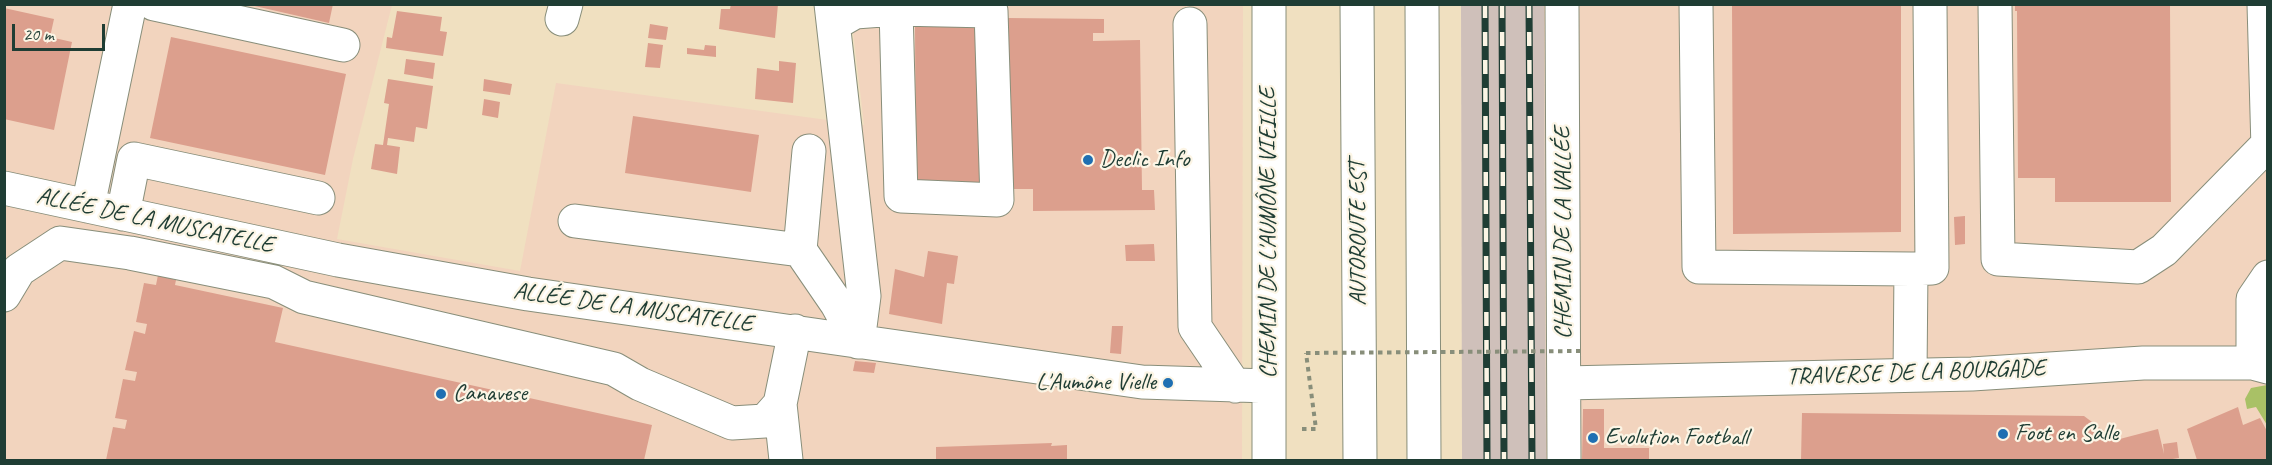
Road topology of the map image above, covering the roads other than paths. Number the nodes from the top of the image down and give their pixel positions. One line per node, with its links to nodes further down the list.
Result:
1 (130, 4): 20 (main road)
2 (154, 4): 11 (main road)
3 (1269, 4): 33 (main road, CHEMIN DE L'AUMÔNE VIEILLE)
4 (1357, 4): 37 (main road, AUTOROUTE EST)
5 (1422, 4): 38 (main road)
6 (1562, 4): 31 (main road, CHEMIN DE LA VALLÉE)
7 (1696, 4): 24 (main road)
8 (1930, 4): 24 (main road)
9 (1995, 4): 16 (main road)
10 (2264, 4): 16 (main road)
11 (193, 9): 15 (main road)
12 (896, 9): 12 (main road); 13 (main road)
13 (832, 14): 28 (main road)
14 (1190, 24): 32 (main road)
15 (343, 45)
16 (2267, 147)
17 (809, 151): 23 (main road)
18 (4, 188): 20 (main road, ALLÉE DE LA MUSCATELLE)
19 (318, 198): 21 (main road)
20 (88, 206): 21 (main road, ALLÉE DE LA MUSCATELLE)
21 (123, 214): 27 (main road, ALLÉE DE LA MUSCATELLE)
22 (575, 221): 23 (main road)
23 (800, 250): 28 (main road)
24 (1911, 269): 30 (main road)
25 (2268, 277): 29 (main road)
26 (4, 295): 34 (main road)
27 (795, 331): 28 (main road, ALLÉE DE LA MUSCATELLE); 34 (main road)
28 (858, 342): 32 (main road, ALLÉE DE LA MUSCATELLE)
29 (2260, 365): 30 (main road, TRAVERSE DE LA BOURGADE)
30 (1910, 375): 31 (main road, TRAVERSE DE LA BOURGADE)
31 (1565, 383): 39 (main road, CHEMIN DE LA VALLÉE)
32 (1235, 386): 33 (main road, ALLÉE DE LA MUSCATELLE)
33 (1268, 386): 36 (main road, CHEMIN DE L'AUMÔNE VIEILLE)
34 (780, 404): 35 (main road)
35 (786, 460)
36 (1269, 460)
37 (1360, 460)
38 (1424, 460)
39 (1564, 460)

